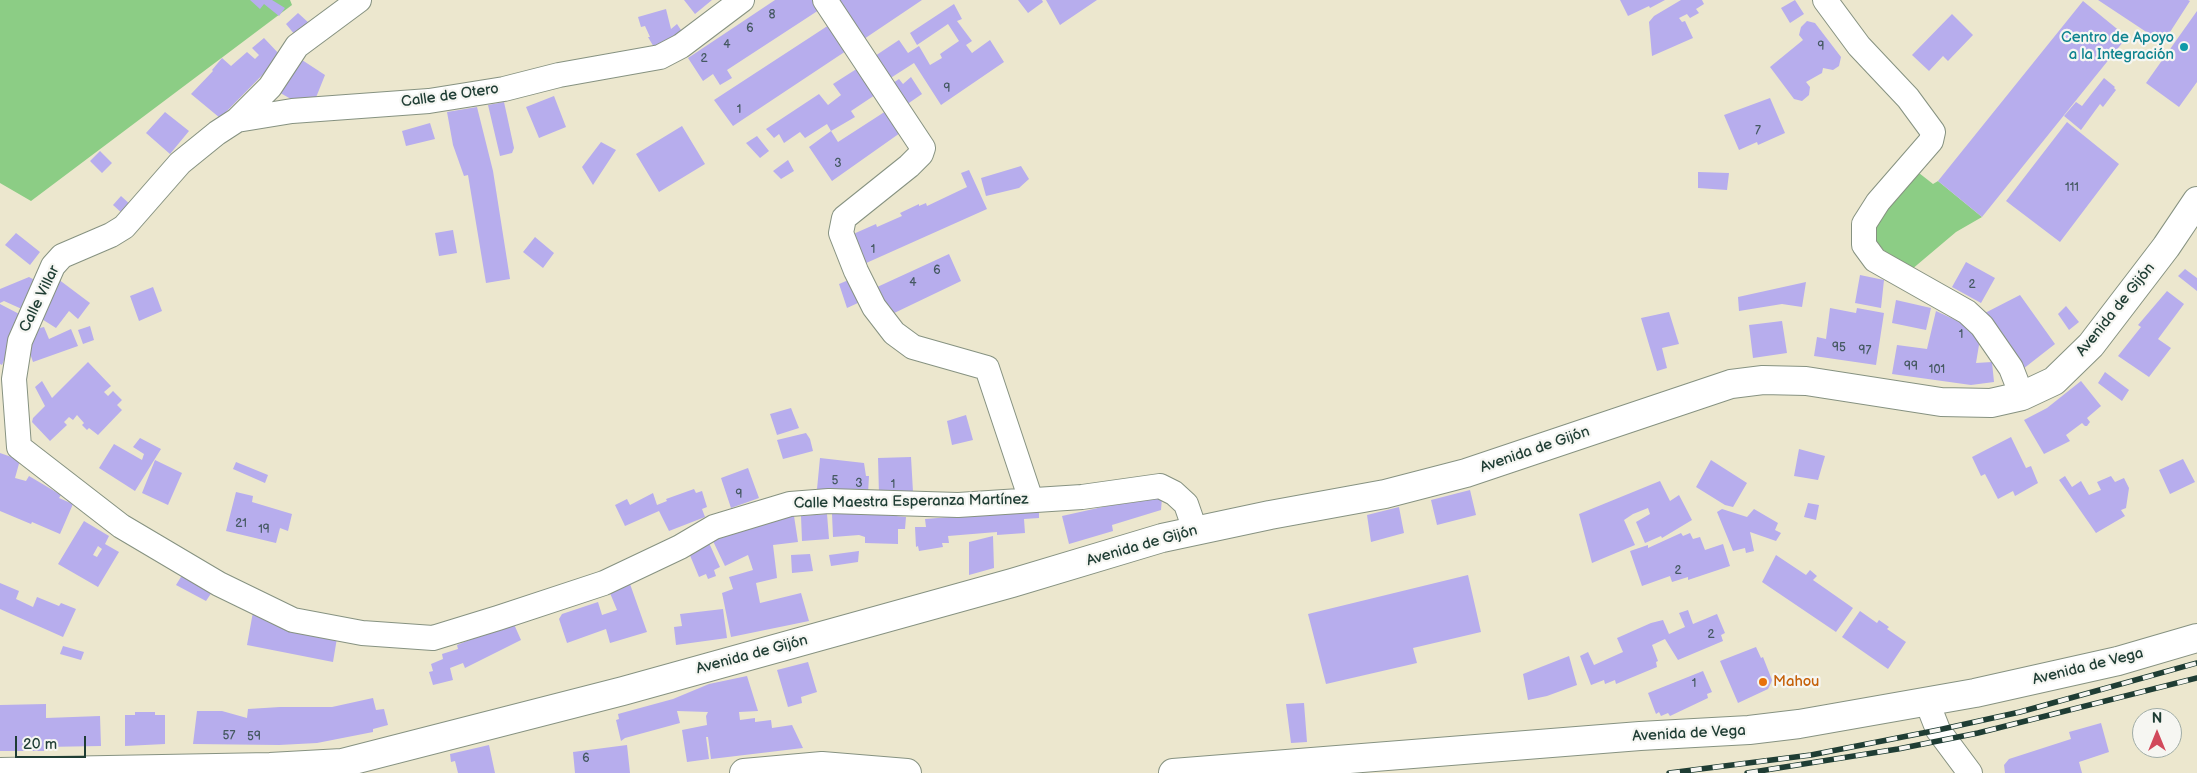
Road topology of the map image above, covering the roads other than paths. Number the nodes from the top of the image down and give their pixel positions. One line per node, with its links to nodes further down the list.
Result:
1 (359, 0): 5 (street)
2 (742, 0): 5 (street, Calle de Otero)
3 (825, 0): 9 (street)
4 (1825, 0): 7 (street)
5 (238, 120): 8 (street, Calle Villar)
6 (2197, 201): 7 (street, Avenida de Gijón)
7 (2022, 396): 10 (street, Avenida de Gijón)
8 (10, 446): 9 (street, Calle Maestra Esperanza Martínez)
9 (1031, 500): 10 (street, Calle Maestra Esperanza Martínez)
10 (1194, 530): 13 (street, Avenida de Gijón)
11 (2197, 638): 12 (street, Avenida de Vega)
12 (1927, 702): 17 (street, Avenida de Vega); 18 (street)
13 (219, 770): 14 (street, Avenida de Gijón)
14 (0, 772)
15 (744, 773): 16 (street)
16 (907, 773)
17 (1173, 773)
18 (1970, 773)

